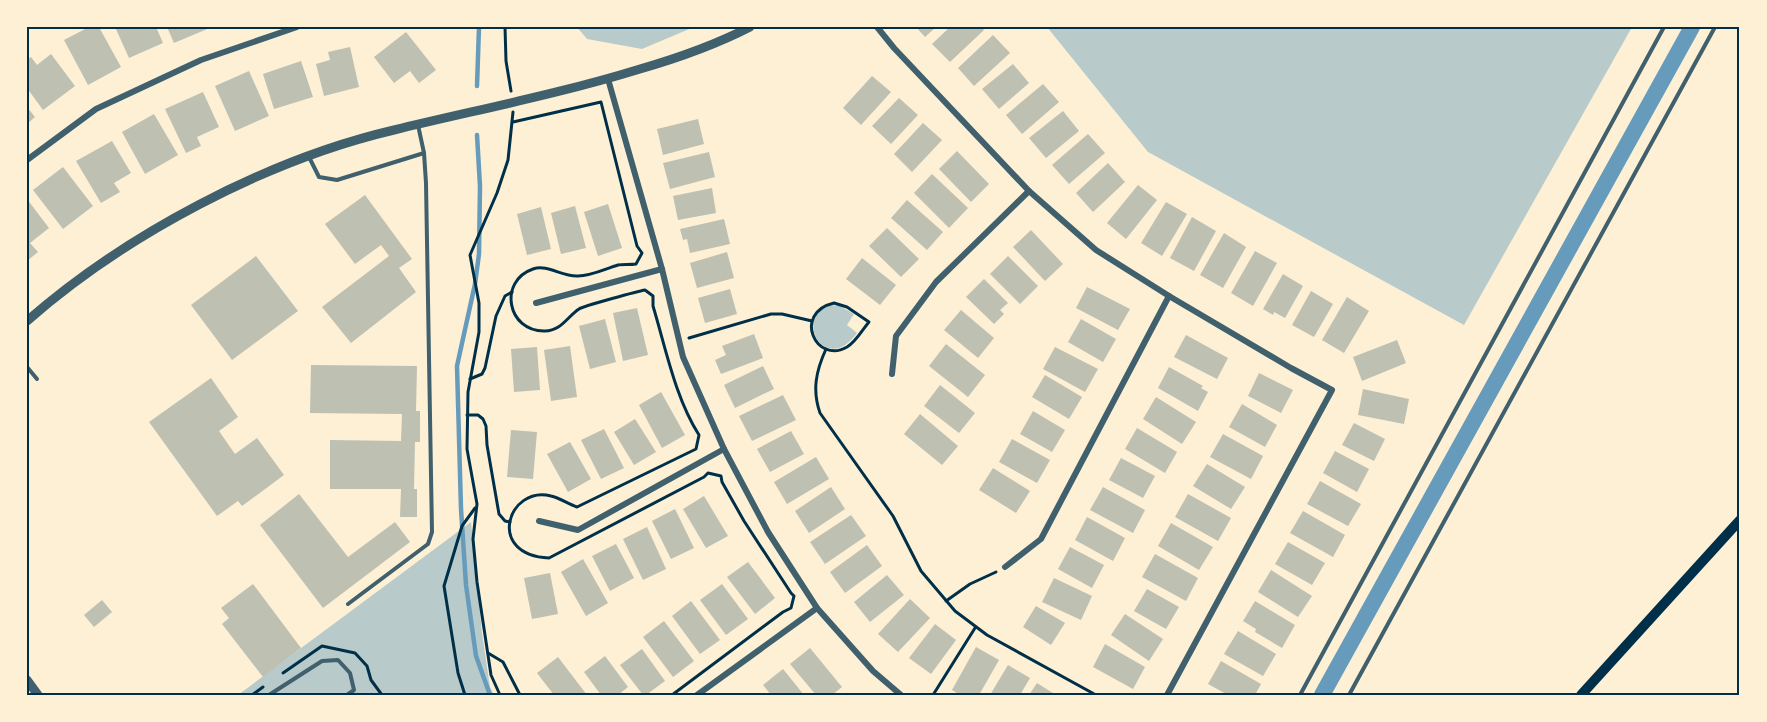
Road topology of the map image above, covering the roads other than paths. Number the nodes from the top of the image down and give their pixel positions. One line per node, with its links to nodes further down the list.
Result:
1 (297, 27): 10 (street)
2 (750, 27): 6 (street)
3 (877, 27): 11 (street)
4 (1664, 27): 32 (lane)
5 (1715, 27): 33 (lane)
6 (608, 79): 7 (street); 12 (street)
7 (418, 124): 8 (lane); 9 (street)
8 (424, 153): 9 (lane); 23 (lane)
9 (309, 156): 15 (street)
10 (27, 160)
11 (1029, 191): 13 (street); 17 (street)
12 (662, 269): 14 (street); 19 (street)
13 (1169, 296): 22 (street); 31 (street)
14 (536, 303)
15 (27, 321)
16 (27, 367): 18 (lane)
17 (892, 374)
18 (37, 380)
19 (724, 449): 21 (street); 24 (street)
20 (1740, 520): 34 (main road)
21 (539, 521)
22 (1005, 567)
23 (348, 604)
24 (817, 608): 29 (street); 30 (street)
25 (27, 680): 26 (street)
26 (38, 695)
27 (269, 695): 28 (lane)
28 (347, 695)
29 (697, 695)
30 (901, 695)
31 (1167, 695)
32 (1300, 695)
33 (1349, 695)
34 (1581, 695)

